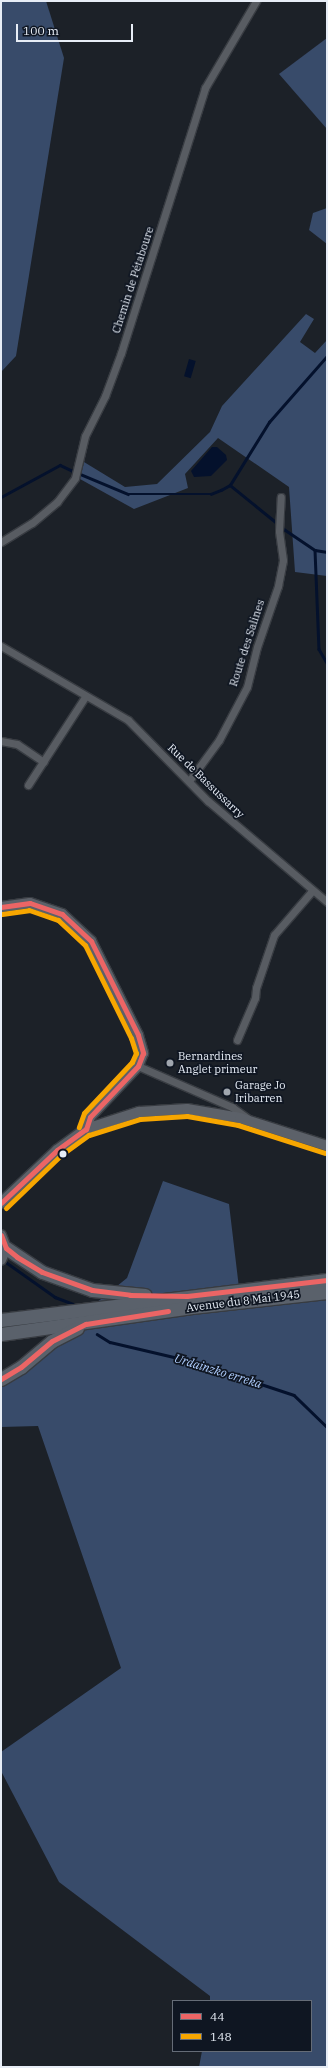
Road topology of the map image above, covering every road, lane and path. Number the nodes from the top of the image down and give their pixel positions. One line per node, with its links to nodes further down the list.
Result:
1 (256, 1): 3 (street, Chemin de Pétaboure)
2 (281, 497): 8 (street, Route des Salines)
3 (1, 542)
4 (1, 646): 5 (street, Rue de Bassussarry)
5 (85, 697): 7 (street); 8 (street, Rue de Bassussarry)
6 (1, 741): 7 (street)
7 (44, 762): 9 (street)
8 (189, 781): 10 (street, Rue de Bassussarry)
9 (28, 785)
10 (312, 891): 11 (street, Rue de Bassussarry); 13 (street)
11 (327, 902)
12 (1, 908): 14 (street)
13 (237, 1040)
14 (138, 1066): 15 (street); 16 (street)
15 (248, 1119): 16 (street); 17 (street)
16 (86, 1129): 18 (street)
17 (327, 1146)
18 (1, 1203)
19 (1, 1235): 20 (street)
20 (4, 1254): 23 (highway)
21 (327, 1280): 23 (highway, Avenue du 8 Mai 1945)
22 (327, 1292): 25 (highway, Avenue du 8 Mai 1945)
23 (187, 1296): 24 (highway, Avenue du 8 Mai 1945)
24 (1, 1320)
25 (86, 1324): 26 (highway, Avenue du 8 Mai 1945); 27 (highway)
26 (1, 1334)
27 (1, 1379)

